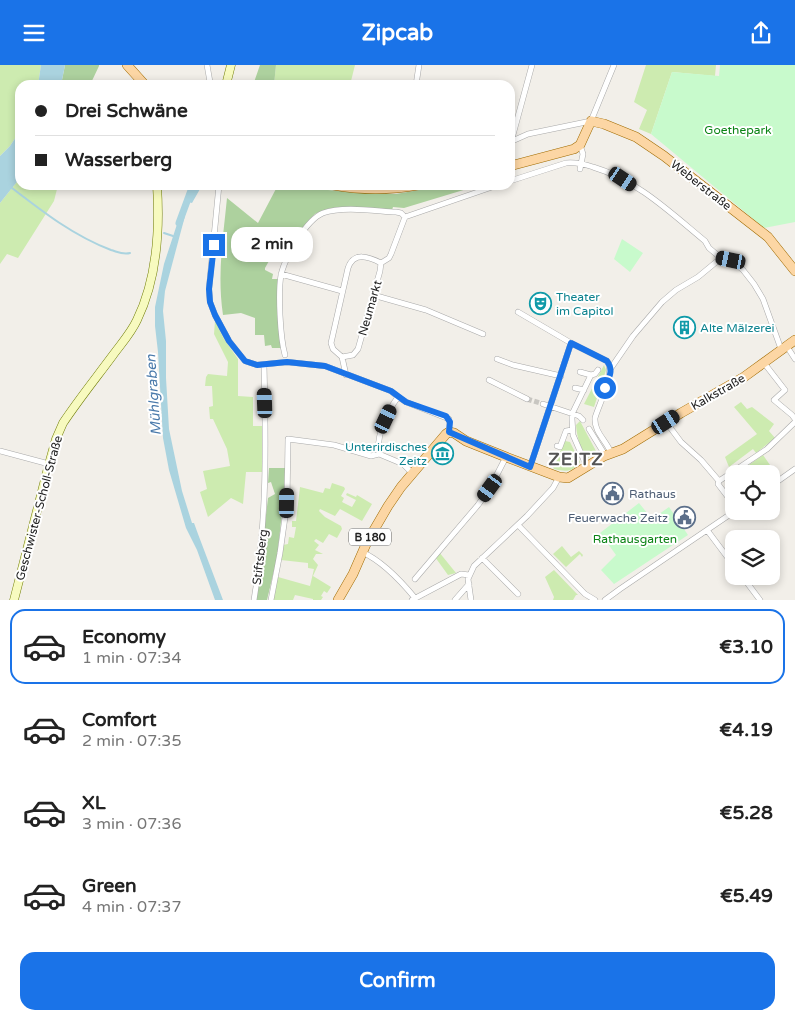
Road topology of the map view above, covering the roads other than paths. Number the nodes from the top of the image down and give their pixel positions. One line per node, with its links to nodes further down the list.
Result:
1 (127, 65): 7 (main road)
2 (207, 65): 8 (street)
3 (232, 65): 9 (street)
4 (418, 65): 10 (street)
5 (532, 65): 12 (street)
6 (614, 65): 11 (street)
7 (140, 80)
8 (210, 80)
9 (228, 80)
10 (416, 80)
11 (591, 121): 13 (street); 14 (main road); 24 (main road, Weberstraße)
12 (515, 124)
13 (515, 140)
14 (580, 145): 15 (main road); 16 (street)
15 (515, 165)
16 (580, 166): 17 (street); 22 (street)
17 (515, 179)
18 (157, 190): 64 (street, Geschwister-Scholl-Straße)
19 (219, 190): 38 (street)
20 (484, 190): 21 (street)
21 (406, 217): 23 (street); 25 (street)
22 (721, 258): 32 (street); 39 (street)
23 (381, 263): 26 (street, Neumarkt); 27 (street, Neumarkt)
24 (795, 271)
25 (282, 274): 26 (street); 33 (street)
26 (342, 291): 34 (street, Neumarkt)
27 (373, 295): 29 (street); 34 (street, Neumarkt)
28 (518, 311): 31 (street)
29 (483, 334)
30 (795, 340): 32 (main road, Kalkstraße)
31 (571, 343): 39 (street); 44 (street)
32 (783, 347): 36 (street); 37 (main road, Kalkstraße)
33 (285, 355)
34 (342, 357): 42 (street, Neumarkt)
35 (497, 359): 44 (street)
36 (795, 359)
37 (764, 363): 53 (street); 54 (main road, Kalkstraße)
38 (264, 365): 42 (street); 86 (street, Stiftsberg)
39 (611, 368): 56 (street)
40 (598, 370): 43 (street)
41 (580, 372): 43 (street)
42 (346, 375): 48 (street)
43 (591, 375): 47 (street)
44 (560, 376): 51 (street)
45 (489, 380): 49 (street)
46 (575, 388): 47 (street)
47 (584, 390): 52 (street)
48 (398, 397): 58 (street); 61 (street)
49 (527, 399)
50 (543, 404): 51 (street)
51 (550, 407): 52 (street); 65 (street)
52 (572, 414): 55 (street); 57 (street)
53 (795, 419): 71 (street)
54 (666, 422): 62 (main road, Kalkstraße); 71 (street)
55 (586, 425): 56 (street); 62 (street)
56 (596, 429): 62 (street)
57 (567, 430): 59 (street); 66 (street)
58 (449, 432): 63 (main road); 68 (main road, B 180)
59 (557, 446)
60 (0, 451): 64 (street)
61 (378, 454): 68 (street); 87 (street)
62 (608, 454): 66 (main road, Kalkstraße)
63 (506, 457): 65 (main road); 80 (street)
64 (49, 464): 85 (street, Geschwister-Scholl-Straße)
65 (530, 467): 69 (main road)
66 (587, 467): 69 (main road, Kalkstraße)
67 (795, 469): 70 (street)
68 (410, 475): 76 (main road, B 180)
69 (560, 478): 74 (street)
70 (780, 480)
71 (719, 481): 72 (street)
72 (725, 494)
73 (725, 518): 75 (street)
74 (518, 525): 78 (street); 91 (street)
75 (707, 530): 77 (street); 92 (street)
76 (362, 552): 84 (street); 88 (main road, B 180)
77 (725, 554)
78 (482, 558): 79 (street); 83 (street)
79 (469, 575): 81 (street); 84 (street)
80 (415, 579)
81 (469, 584): 89 (street); 90 (street)
82 (749, 585): 93 (street)
83 (518, 594)
84 (413, 599)
85 (14, 600)
86 (254, 600)
87 (271, 600)
88 (338, 600)
89 (455, 600)
90 (471, 600)
91 (595, 600)
92 (605, 600)
93 (760, 600)

